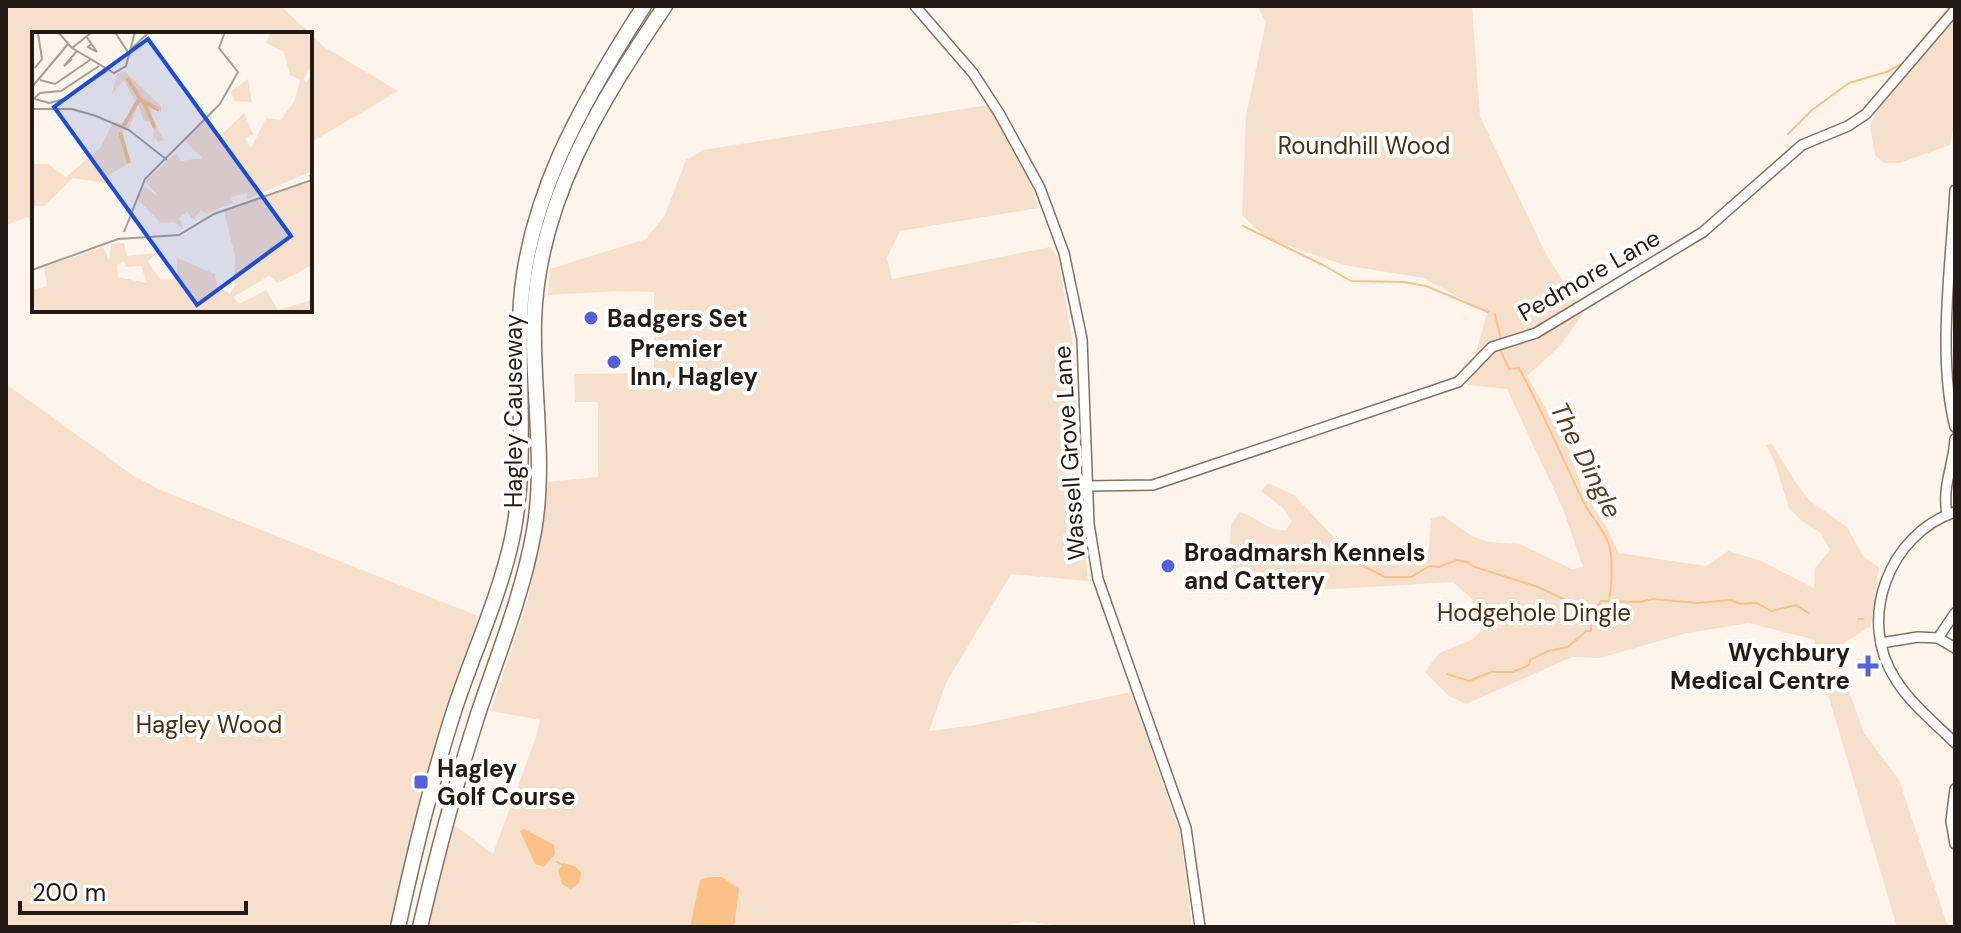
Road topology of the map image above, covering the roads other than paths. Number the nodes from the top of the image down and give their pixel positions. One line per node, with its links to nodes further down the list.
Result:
1 (644, 6): 17 (highway, Hagley Causeway)
2 (665, 6): 18 (highway, Hagley Causeway)
3 (915, 6): 8 (street, Wassell Grove Lane)
4 (1955, 10): 8 (street, Pedmore Lane)
5 (1955, 190): 6 (street)
6 (1955, 427)
7 (1955, 439): 9 (street)
8 (1087, 486): 19 (street, Wassell Grove Lane)
9 (1951, 513): 12 (street)
10 (1955, 613): 11 (street)
11 (1938, 638): 12 (street); 13 (street)
12 (1881, 643): 14 (street)
13 (1955, 648)
14 (1955, 743)
15 (1955, 789): 16 (street)
16 (1955, 844)
17 (398, 927)
18 (420, 927)
19 (1200, 927)

